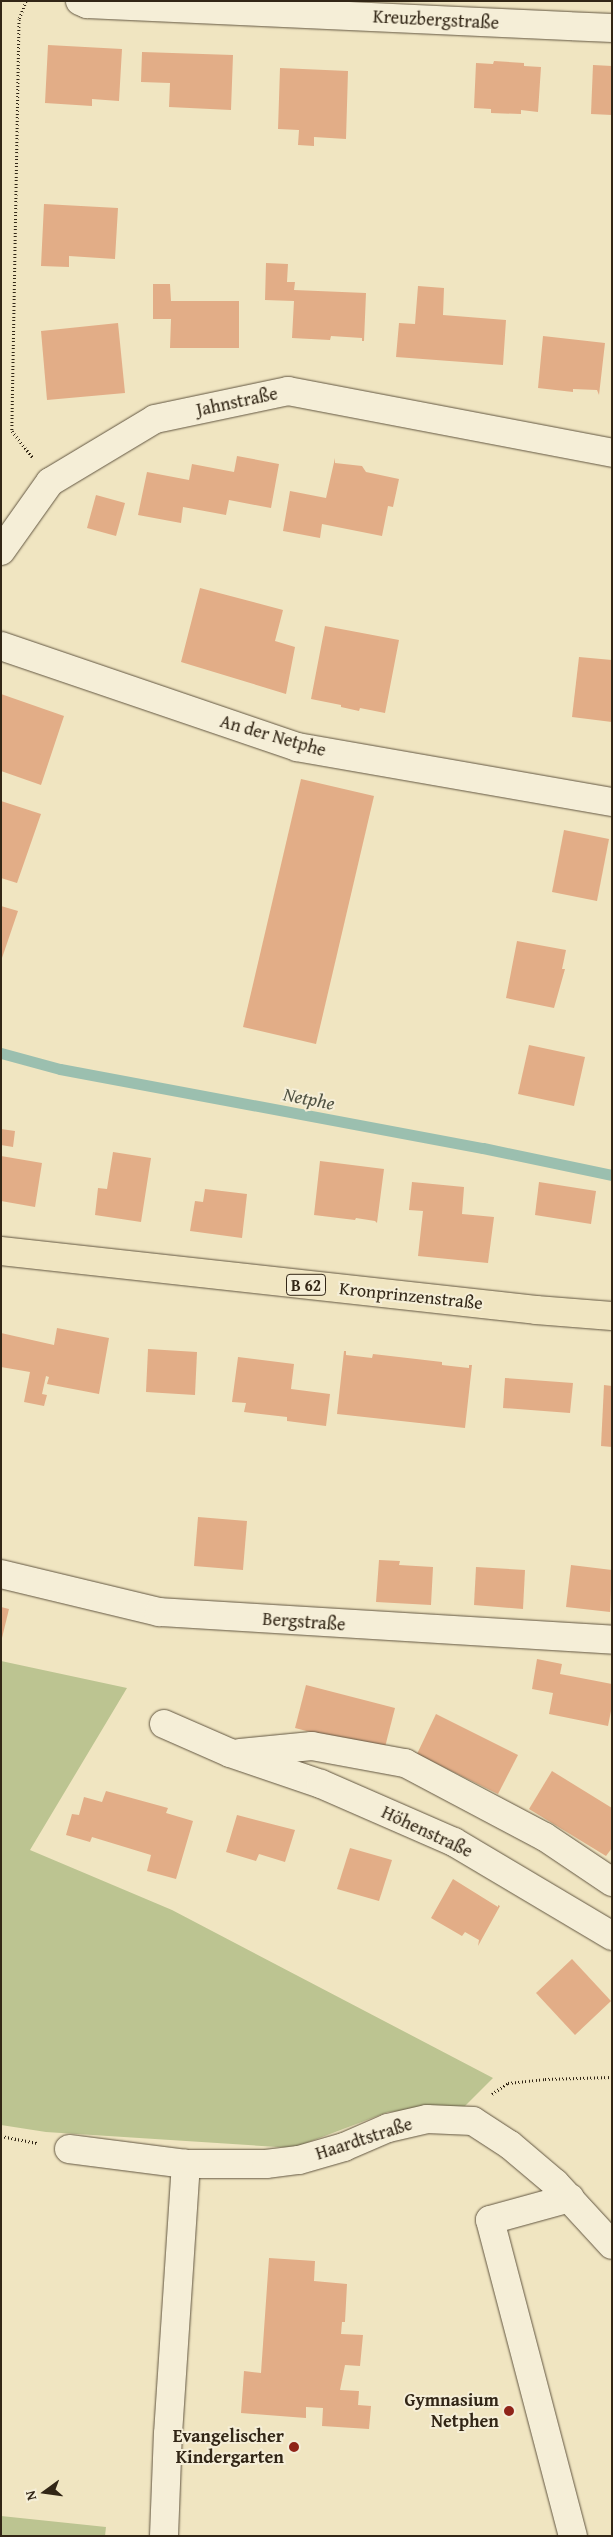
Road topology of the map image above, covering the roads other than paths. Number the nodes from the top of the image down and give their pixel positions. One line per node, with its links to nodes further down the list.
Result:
1 (80, 1): 2 (street, Kreuzbergstraße)
2 (612, 28)
3 (612, 453): 4 (street, Jahnstraße)
4 (1, 551)
5 (1, 646): 6 (street, An der Netphe)
6 (612, 802)
7 (1, 1251): 8 (main road, Kronprinzenstraße / B 62)
8 (612, 1316)
9 (1, 1574): 10 (street, Bergstraße)
10 (612, 1640)
11 (164, 1724): 12 (street, Höhenstraße)
12 (230, 1753): 13 (street, Höhenstraße); 14 (street, Höhenstraße)
13 (612, 1882)
14 (612, 1936)
15 (69, 2149): 16 (street, Haardtstraße)
16 (186, 2164): 17 (street, Haardtstraße); 19 (street)
17 (570, 2198): 18 (street); 20 (street)
18 (612, 2245)
19 (164, 2536)
20 (573, 2536)

